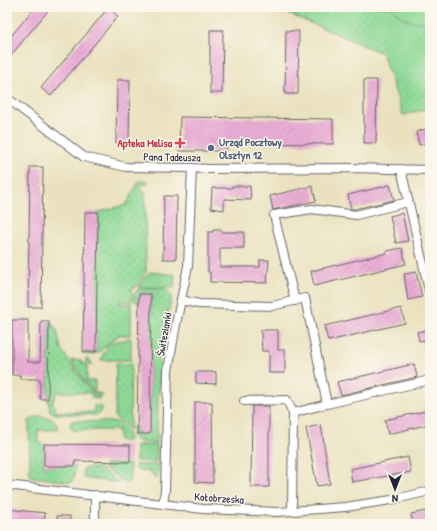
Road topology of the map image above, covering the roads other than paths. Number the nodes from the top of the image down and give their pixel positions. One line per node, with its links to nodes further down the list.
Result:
1 (7, 98): 2 (street, Pana Tadeusza)
2 (192, 168): 3 (street, Pana Tadeusza); 7 (street, Świtezianki)
3 (401, 169): 4 (street, Pana Tadeusza); 5 (street)
4 (430, 170)
5 (408, 202): 6 (street); 8 (street)
6 (430, 294)
7 (181, 300): 8 (street); 16 (street, Świtezianki)
8 (294, 301): 11 (street)
9 (430, 380): 11 (street)
10 (244, 402): 12 (street)
11 (327, 404): 12 (street)
12 (293, 413): 17 (street)
13 (7, 484): 15 (street, Kołobrzeska)
14 (430, 491): 17 (street, Kołobrzeska)
15 (95, 495): 16 (street, Kołobrzeska); 18 (street)
16 (163, 504): 17 (street, Kołobrzeska)
17 (292, 511)
18 (95, 524)

